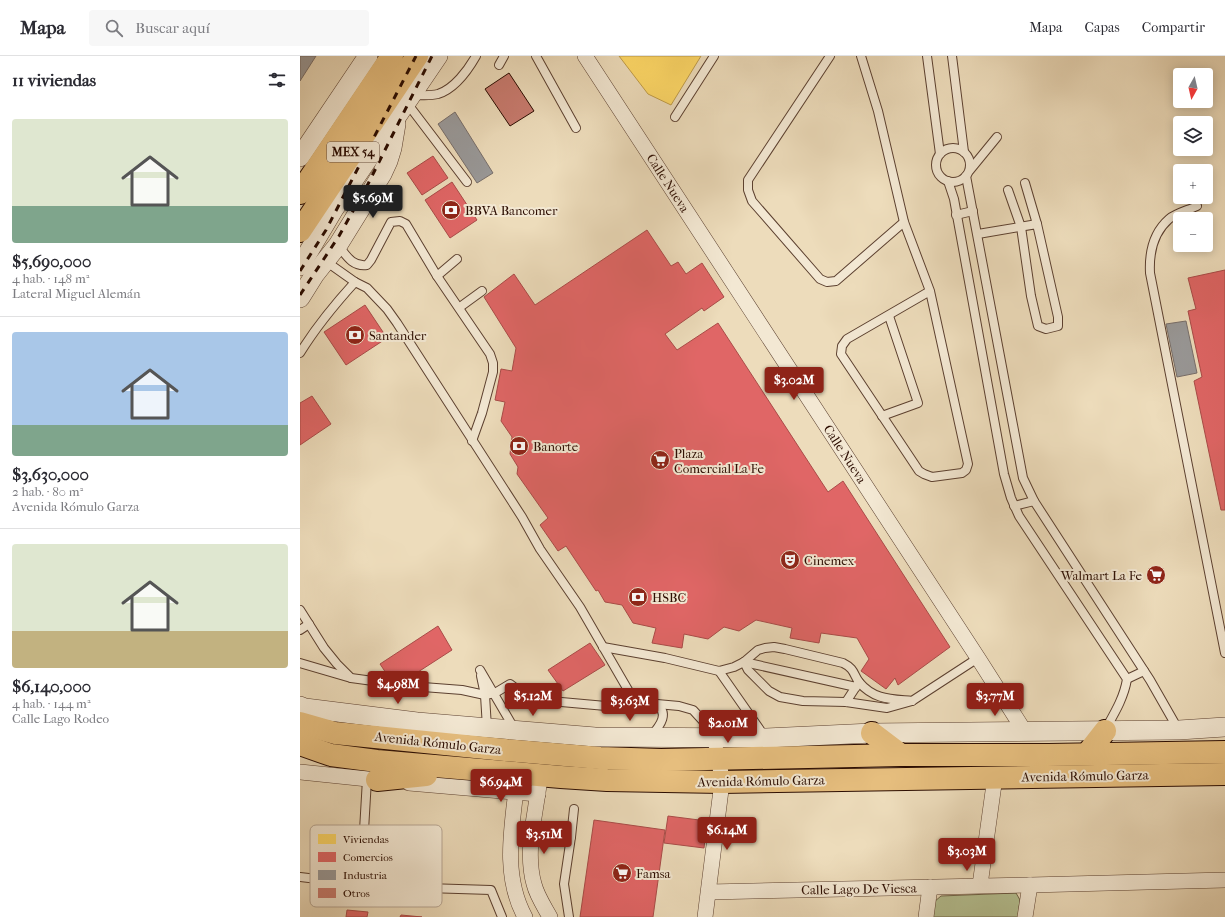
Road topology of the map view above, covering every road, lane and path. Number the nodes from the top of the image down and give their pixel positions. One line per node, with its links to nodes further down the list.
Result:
1 (438, 56): 13 (street)
2 (476, 56): 13 (lane)
3 (504, 56): 12 (lane)
4 (536, 56): 16 (lane)
5 (585, 56): 56 (street, Calle Nueva)
6 (714, 56): 14 (lane)
7 (830, 56): 30 (lane)
8 (861, 56): 30 (lane)
9 (926, 56): 19 (lane)
10 (952, 56): 18 (lane)
11 (394, 60): 20 (street); 26 (main road, MEX 54); 33 (main road, MEX 54)
12 (499, 65)
13 (410, 99): 15 (street); 23 (lane)
14 (675, 117)
15 (396, 119): 35 (street); 36 (street)
16 (576, 128)
17 (997, 137): 21 (lane)
18 (964, 152): 19 (lane); 21 (lane)
19 (940, 154): 22 (lane)
20 (300, 157)
21 (968, 173): 22 (lane); 28 (lane)
22 (948, 180): 29 (lane)
23 (467, 182)
24 (1025, 183): 31 (lane)
25 (1008, 190): 32 (lane)
26 (300, 193)
27 (1197, 206): 55 (lane)
28 (974, 211): 29 (lane); 34 (lane)
29 (956, 215): 50 (lane)
30 (904, 222): 42 (lane)
31 (1037, 224): 32 (lane); 32 (lane)
32 (1021, 227): 34 (lane)
33 (300, 232)
34 (978, 234): 49 (lane)
35 (338, 245): 38 (street); 39 (lane)
36 (305, 259): 38 (lane)
37 (457, 259): 39 (lane)
38 (326, 261): 40 (lane); 43 (street)
39 (437, 276): 44 (lane)
40 (355, 282): 46 (lane); 48 (lane)
41 (482, 291): 44 (lane)
42 (930, 291): 45 (lane); 47 (lane)
43 (300, 298)
44 (460, 307): 48 (lane)
45 (889, 316): 47 (lane); 47 (lane)
46 (300, 352)
47 (882, 416)
48 (472, 441): 54 (lane)
49 (1034, 501): 50 (lane); 60 (lane)
50 (1014, 506): 62 (lane)
51 (300, 610): 52 (lane)
52 (309, 624): 53 (lane); 61 (lane)
53 (300, 630)
54 (603, 647): 59 (lane); 67 (lane)
55 (1225, 654)
56 (978, 658): 66 (lane); 74 (street, Calle Nueva)
57 (744, 662): 59 (lane); 63 (lane); 63 (lane); 68 (lane)
58 (300, 663): 61 (lane)
59 (719, 671): 78 (lane)
60 (1144, 671): 62 (lane); 72 (lane)
61 (351, 678): 65 (lane)
62 (1127, 679): 73 (lane)
63 (857, 684): 66 (lane); 68 (lane)
64 (495, 693): 65 (lane); 65 (lane); 67 (lane); 83 (lane)
65 (485, 695): 83 (lane)
66 (912, 701): 68 (lane)
67 (635, 702): 69 (lane)
68 (846, 702)
69 (653, 703): 76 (lane); 77 (lane)
70 (301, 711): 83 (street); 83 (main road, Avenida Rómulo Garza)
71 (1225, 727): 72 (street)
72 (1179, 730): 73 (street)
73 (1105, 731): 74 (street); 84 (main road)
74 (1025, 732): 75 (street)
75 (872, 734): 78 (street); 86 (main road)
76 (712, 737): 77 (street); 78 (street); 87 (street)
77 (649, 738): 80 (street)
78 (766, 738)
79 (300, 744): 85 (main road, Avenida Rómulo Garza)
80 (546, 744): 83 (main road, Avenida Rómulo Garza); 87 (main road, Avenida Rómulo Garza); 94 (street)
81 (300, 751): 85 (street)
82 (1225, 752): 84 (main road, Avenida Rómulo Garza)
83 (509, 753): 91 (main road, Avenida Rómulo Garza); 94 (main road, Avenida Rómulo Garza); 97 (street)
84 (1087, 754): 86 (main road, Avenida Rómulo Garza)
85 (331, 755): 91 (main road, Avenida Rómulo Garza); 92 (main road)
86 (901, 755): 87 (main road, Avenida Rómulo Garza)
87 (719, 759): 93 (street)
88 (300, 772): 92 (street)
89 (1225, 774): 90 (main road, Avenida Rómulo Garza)
90 (995, 777): 93 (main road, Avenida Rómulo Garza); 103 (street)
91 (479, 779): 92 (main road)
92 (372, 780): 96 (lane)
93 (722, 782): 94 (main road, Avenida Rómulo Garza); 107 (street)
94 (539, 785): 98 (street)
95 (574, 809): 99 (lane)
96 (367, 825)
97 (512, 831): 98 (lane); 109 (street)
98 (532, 832): 99 (lane); 110 (street)
99 (570, 837): 111 (lane)
100 (300, 877): 101 (lane)
101 (310, 878)
102 (1225, 880): 104 (street, Calle Lago De Viesca)
103 (980, 885): 104 (street, Calle Lago De Viesca); 105 (street, Calle Lago De Viesca)
104 (1030, 885): 114 (street)
105 (930, 887): 107 (street, Calle Lago De Viesca); 113 (street)
106 (442, 888): 108 (lane)
107 (709, 892): 112 (street)
108 (502, 917)
109 (525, 917)
110 (550, 917)
111 (569, 917)
112 (705, 917)
113 (926, 917)
114 (1025, 917)

